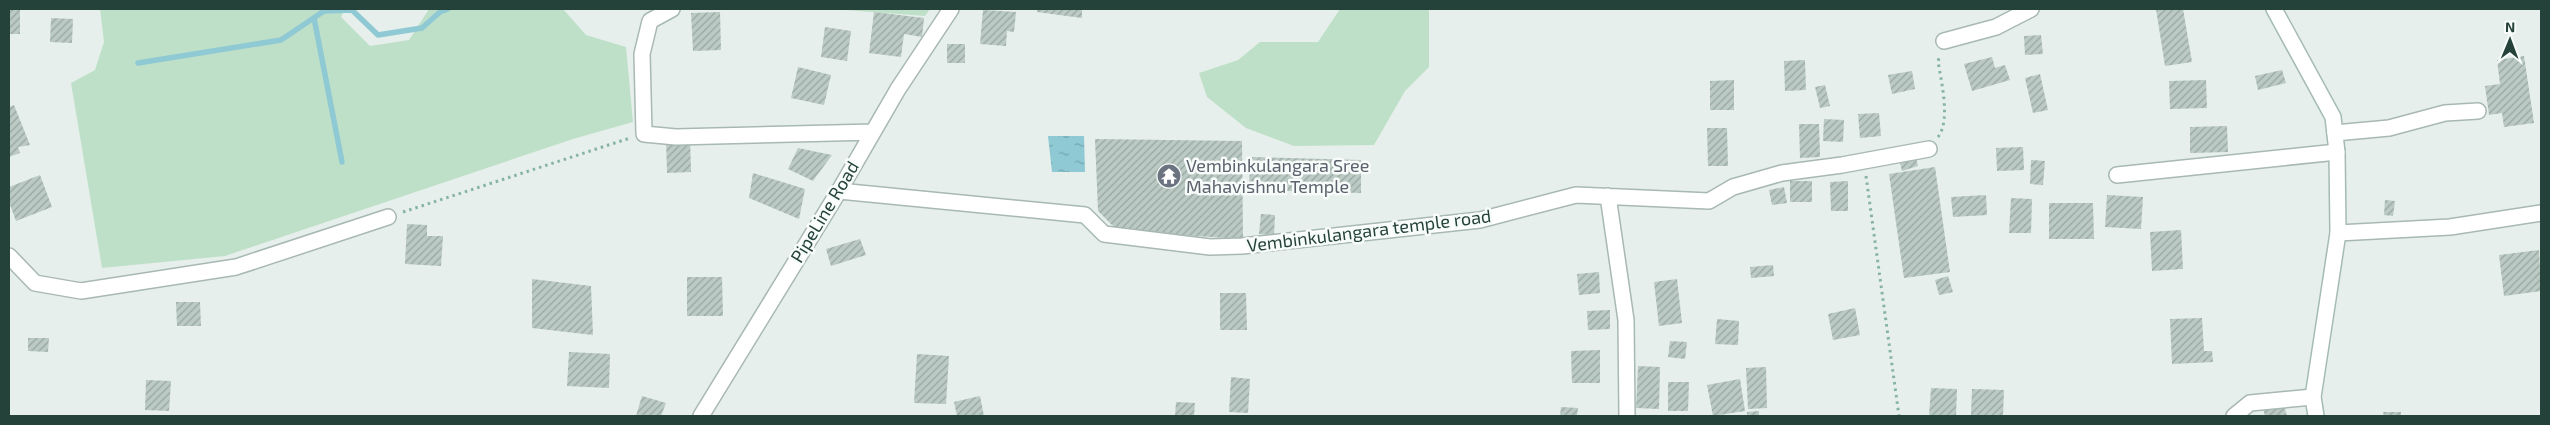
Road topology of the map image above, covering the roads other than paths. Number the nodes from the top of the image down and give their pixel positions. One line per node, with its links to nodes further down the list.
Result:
1 (672, 9): 7 (street)
2 (951, 9): 7 (street, PipeLine Road)
3 (2031, 9): 5 (street)
4 (2274, 9): 8 (street)
5 (1944, 41)
6 (2478, 111): 8 (street)
7 (873, 132): 12 (street, PipeLine Road)
8 (2335, 133): 10 (street)
9 (1929, 148): 13 (street, Vembinkulangara temple road)
10 (2337, 152): 11 (street); 16 (street)
11 (2117, 176)
12 (839, 191): 13 (street, Vembinkulangara temple road); 19 (street, PipeLine Road)
13 (1608, 196): 20 (street)
14 (2541, 213): 16 (street)
15 (388, 217): 17 (street)
16 (2338, 233): 18 (street)
17 (9, 256)
18 (2313, 398): 21 (street); 22 (street)
19 (701, 416)
20 (1628, 416)
21 (2234, 416)
22 (2316, 416)

